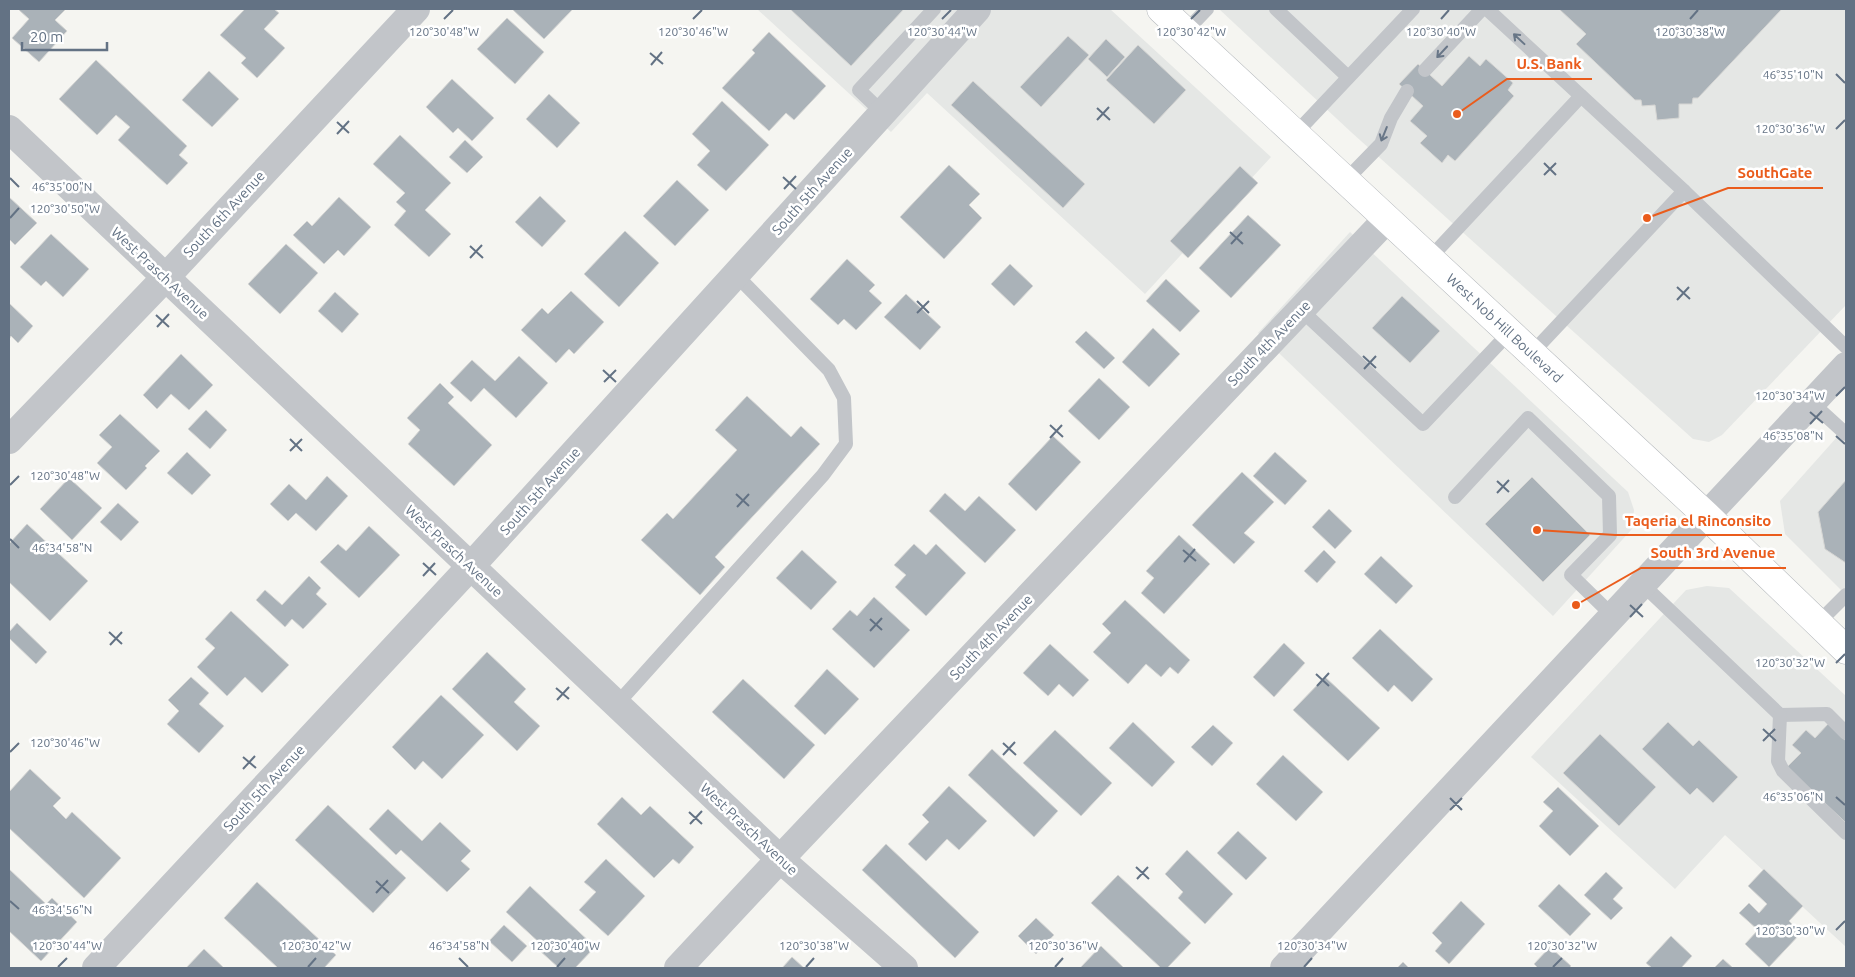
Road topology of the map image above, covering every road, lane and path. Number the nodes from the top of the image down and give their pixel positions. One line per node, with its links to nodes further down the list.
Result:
1 (416, 9): 23 (street, South 6th Avenue)
2 (934, 9): 15 (lane)
3 (977, 9): 15 (street, South 5th Avenue)
4 (1161, 9): 10 (main road, West Nob Hill Boulevard)
5 (1207, 9): 10 (lane)
6 (1276, 9): 12 (lane)
7 (1413, 9): 12 (lane)
8 (1482, 9): 11 (lane, one-way to 11)
9 (1487, 9): 14 (lane, one-way to 9)
10 (1185, 32): 17 (main road, West Nob Hill Boulevard)
11 (1425, 70)
12 (1348, 77): 17 (lane)
13 (1407, 91): 18 (lane, one-way to 18)
14 (1581, 96): 19 (lane); 21 (lane)
15 (883, 113): 22 (street, South 5th Avenue)
16 (9, 129): 23 (street, West Prasch Avenue)
17 (1295, 134): 18 (main road, West Nob Hill Boulevard)
18 (1345, 181): 20 (main road, West Nob Hill Boulevard)
19 (1684, 192): 26 (lane); 27 (lane)
20 (1387, 219): 21 (main road, West Nob Hill Boulevard); 24 (street, South 4th Avenue)
21 (1429, 258): 25 (main road, West Nob Hill Boulevard)
22 (736, 275): 34 (street, South 5th Avenue); 40 (lane)
23 (165, 278): 31 (street, South 6th Avenue); 34 (street, West Prasch Avenue)
24 (1301, 310): 25 (lane); 44 (street, South 4th Avenue)
25 (1509, 333): 27 (main road, West Nob Hill Boulevard)
26 (1846, 346)
27 (1531, 354): 33 (main road, West Nob Hill Boulevard)
28 (1844, 373): 29 (street)
29 (1812, 403): 30 (lane); 33 (street)
30 (1846, 434)
31 (9, 440)
32 (1455, 497): 37 (lane)
33 (1706, 515): 35 (street); 38 (main road, West Nob Hill Boulevard)
34 (472, 566): 40 (street, West Prasch Avenue); 45 (street, South 5th Avenue)
35 (1642, 584): 37 (street); 41 (lane)
36 (1846, 595): 38 (lane)
37 (1612, 615): 48 (street)
38 (1818, 623): 39 (main road, West Nob Hill Boulevard)
39 (1846, 650)
40 (617, 704): 44 (street, West Prasch Avenue)
41 (1780, 715): 42 (lane); 43 (lane)
42 (1846, 733)
43 (1846, 832)
44 (780, 858): 46 (street, South 4th Avenue); 47 (street, West Prasch Avenue)
45 (96, 968)
46 (678, 968)
47 (904, 968)
48 (1284, 968)

